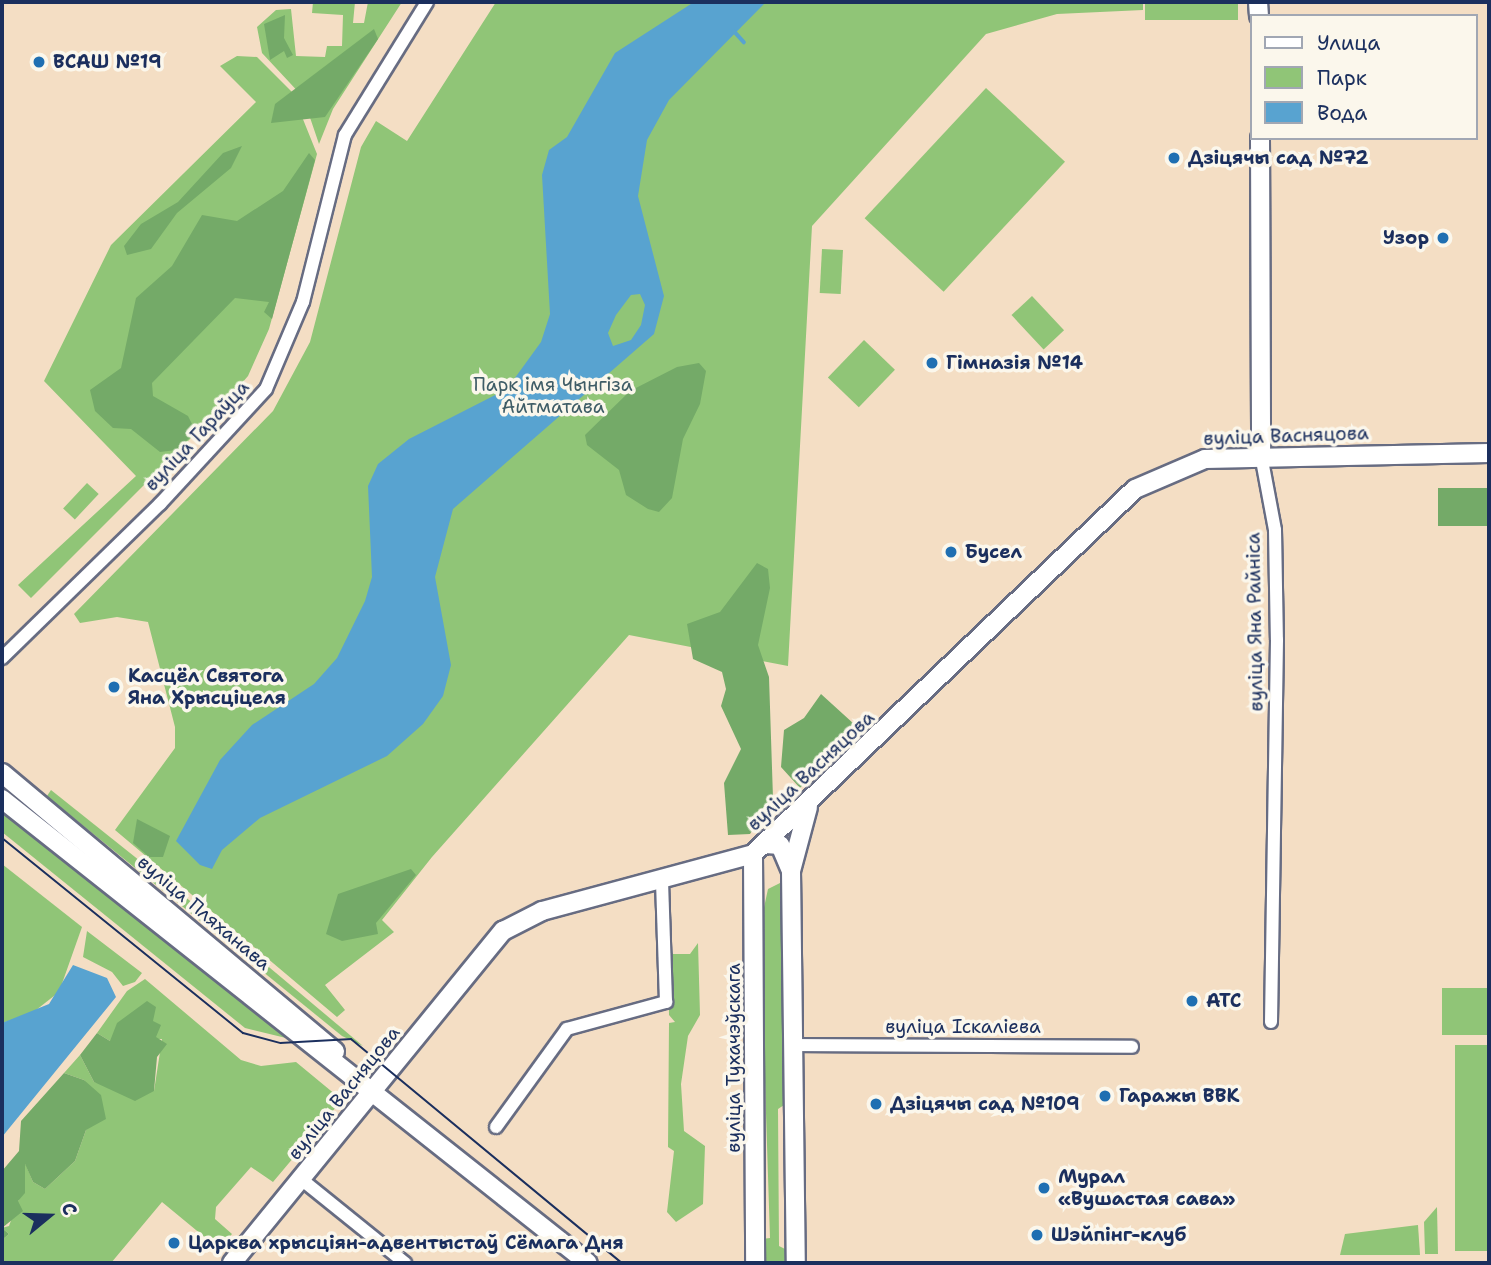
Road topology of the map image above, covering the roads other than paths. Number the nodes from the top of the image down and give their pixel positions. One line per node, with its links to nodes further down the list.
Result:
1 (427, 2): 5 (street, вуліца Гараўца)
2 (1260, 140): 4 (street, вуліца Яна Райніса)
3 (1489, 453): 4 (street, вуліца Васняцова)
4 (1261, 455): 8 (street, вуліца Васняцова); 12 (street, вуліца Яна Райніса)
5 (2, 657)
6 (2, 774): 15 (street, вуліца Пляханава)
7 (2, 799): 15 (street, вуліца Пляханава)
8 (808, 807): 9 (street, вуліца Васняцова); 10 (street)
9 (759, 849): 10 (street); 11 (street, вуліца Васняцова); 21 (street, вуліца Тухачэўскага)
10 (790, 871): 13 (street)
11 (662, 882): 15 (street, вуліца Васняцова); 16 (street)
12 (1271, 1022)
13 (794, 1045): 14 (street, вуліца Іскаліева); 22 (street)
14 (1132, 1047)
15 (373, 1091): 17 (street, вуліца Васняцова); 20 (street, вуліца Пляханава)
16 (496, 1126)
17 (301, 1179): 18 (street, вуліца Васняцова); 19 (street)
18 (234, 1263)
19 (405, 1263)
20 (588, 1263)
21 (755, 1263)
22 (796, 1263)

